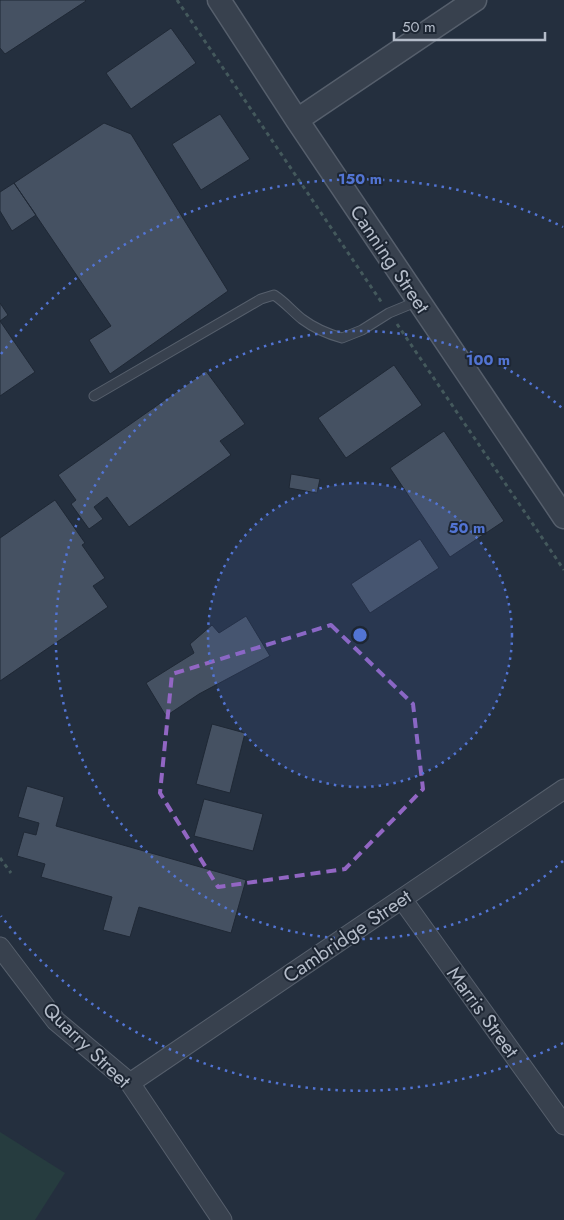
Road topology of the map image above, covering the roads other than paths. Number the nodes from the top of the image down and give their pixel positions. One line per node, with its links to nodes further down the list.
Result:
1 (219, 0): 3 (street, Canning Street)
2 (475, 0): 3 (street)
3 (297, 120): 4 (street, Canning Street)
4 (418, 301): 5 (lane); 6 (street, Canning Street)
5 (94, 396)
6 (564, 517)
7 (564, 789): 8 (street, Cambridge Street)
8 (402, 899): 10 (street, Cambridge Street); 11 (street, Marris Street)
9 (0, 947): 10 (street, Quarry Street)
10 (130, 1083): 12 (street, Quarry Street)
11 (564, 1125)
12 (222, 1220)

